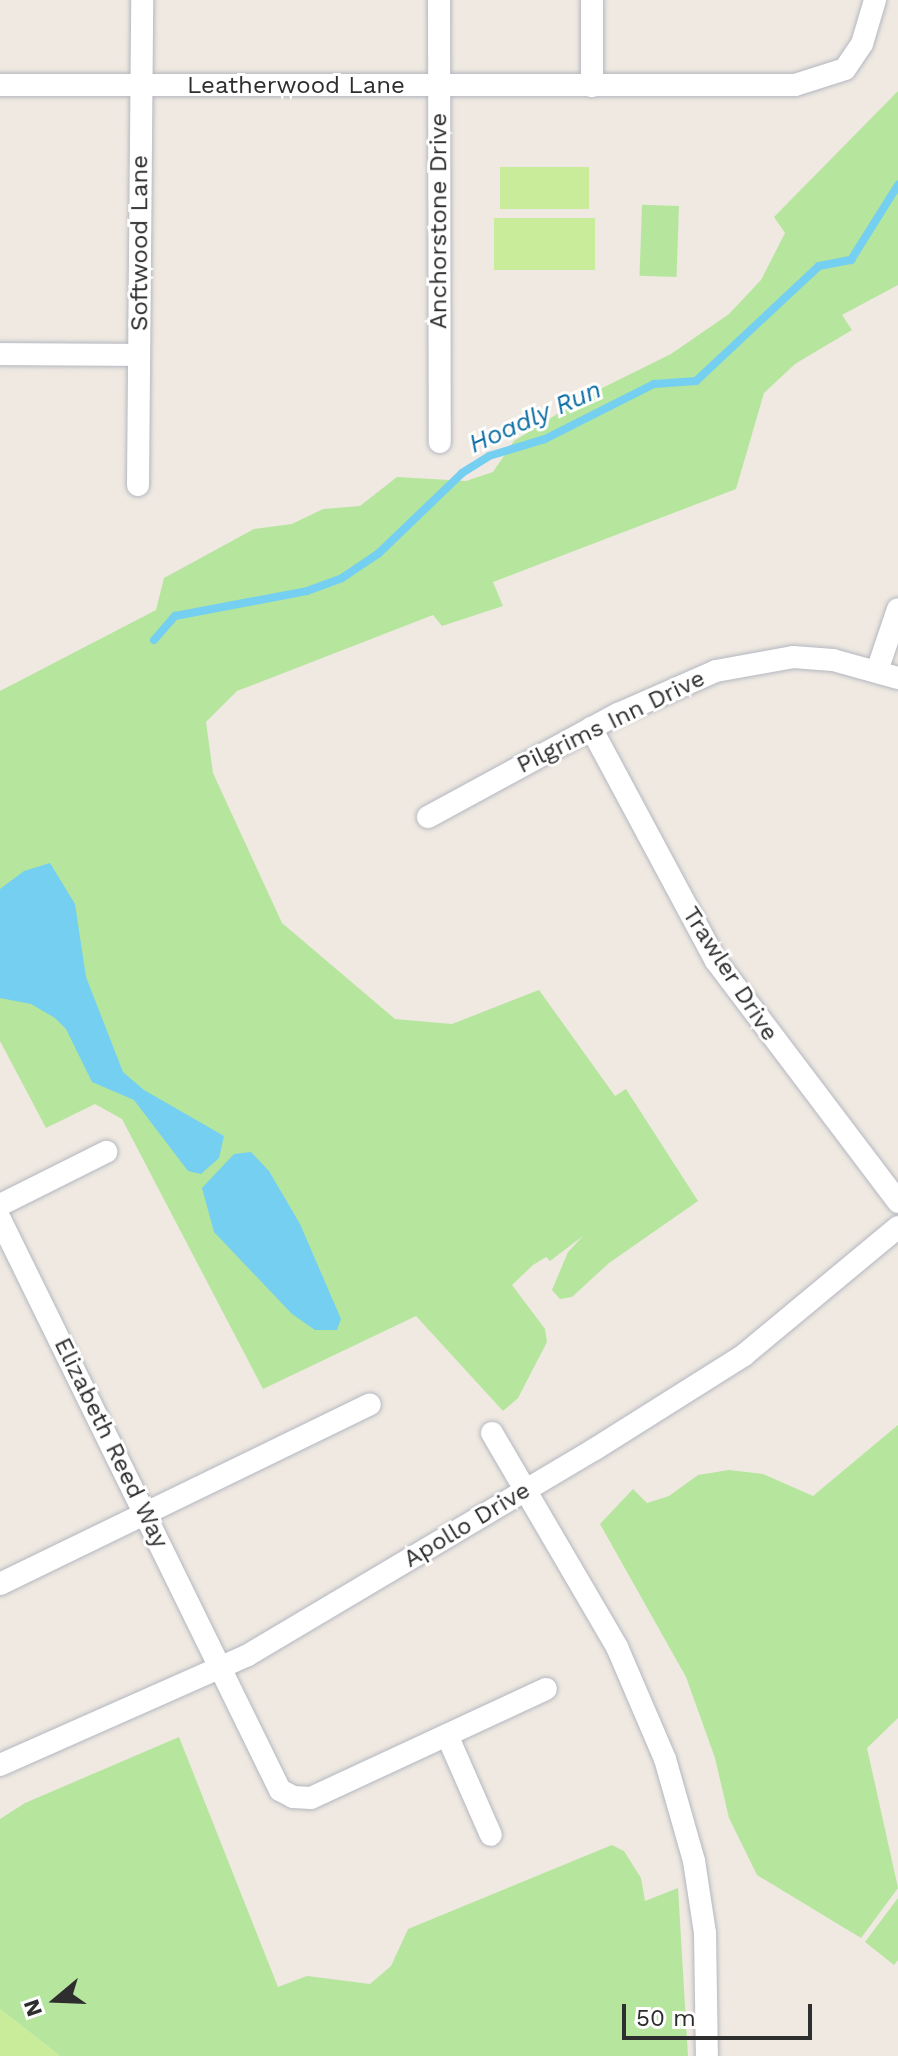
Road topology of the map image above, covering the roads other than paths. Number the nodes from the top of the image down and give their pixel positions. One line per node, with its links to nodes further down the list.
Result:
1 (142, 0): 6 (street, Softwood Lane)
2 (439, 0): 7 (street, Anchorstone Drive)
3 (592, 0): 8 (street)
4 (875, 0): 8 (street, Leatherwood Lane)
5 (0, 85): 6 (street, Leatherwood Lane)
6 (141, 85): 7 (street, Leatherwood Lane); 10 (street, Softwood Lane)
7 (439, 86): 8 (street, Leatherwood Lane); 11 (street, Anchorstone Drive)
8 (592, 86)
9 (0, 354): 10 (street)
10 (139, 355): 12 (street, Softwood Lane)
11 (440, 442)
12 (138, 485)
13 (898, 609): 14 (street)
14 (888, 675): 15 (street, Pilgrims Inn Drive)
15 (591, 728): 16 (street, Pilgrims Inn Drive); 18 (street, Trawler Drive)
16 (428, 817)
17 (106, 1152): 19 (street)
18 (898, 1202)
19 (0, 1205)
20 (0, 1219): 25 (street, Elizabeth Reed Way)
21 (898, 1227): 24 (street, Apollo Drive)
22 (370, 1404): 25 (street)
23 (492, 1433): 24 (street)
24 (526, 1490): 27 (street, Apollo Drive); 32 (street)
25 (145, 1512): 26 (street); 27 (street, Elizabeth Reed Way)
26 (0, 1584)
27 (222, 1668): 29 (street, Elizabeth Reed Way); 30 (street, Apollo Drive)
28 (546, 1689): 29 (street, Elizabeth Reed Way)
29 (447, 1735): 31 (street)
30 (0, 1765)
31 (491, 1835)
32 (707, 2056)

